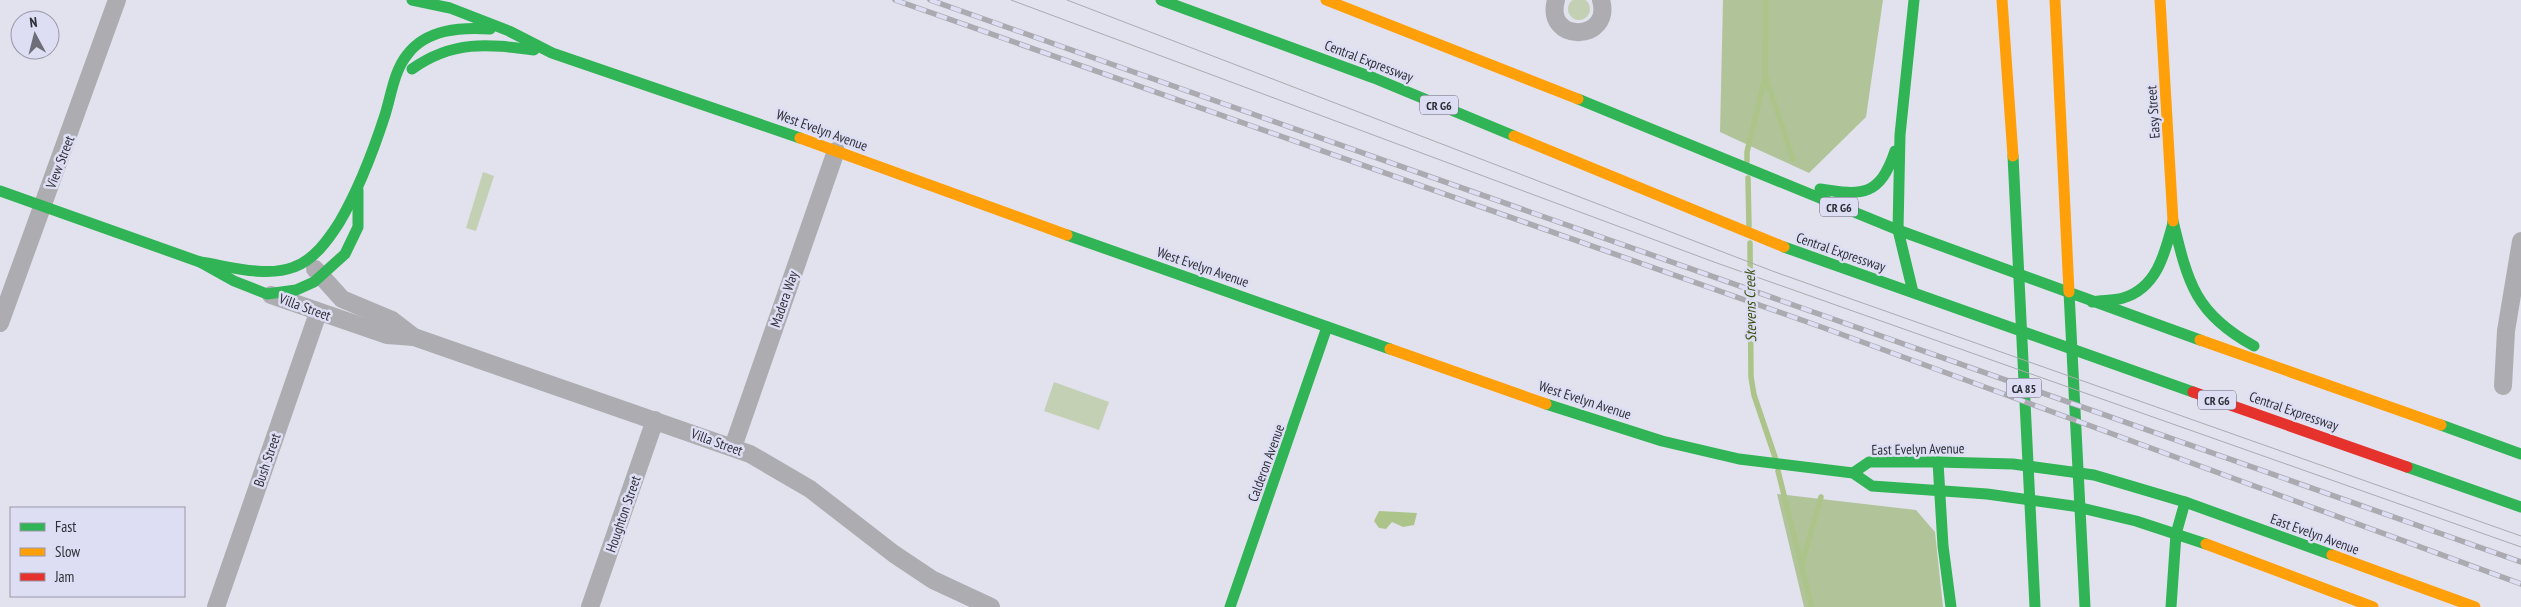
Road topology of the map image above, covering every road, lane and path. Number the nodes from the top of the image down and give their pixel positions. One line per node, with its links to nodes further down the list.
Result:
1 (117, 0): 24 (street, View Street)
2 (404, 0): 12 (main road)
3 (412, 0): 14 (main road, West Evelyn Avenue)
4 (1161, 0): 31 (main road, Central Expressway / CR G6)
5 (1326, 0): 21 (main road, CR G6)
6 (1556, 0): 7 (street)
7 (1601, 0)
8 (1914, 0): 19 (main road)
9 (2002, 0): 49 (main road, CA 85)
10 (2055, 0): 55 (main road)
11 (2160, 0): 25 (main road, Easy Street)
12 (415, 13)
13 (424, 23): 15 (main road)
14 (509, 31): 15 (main road); 17 (main road, West Evelyn Avenue)
15 (434, 34): 16 (main road); 18 (main road)
16 (448, 48): 17 (main road, West Evelyn Avenue); 18 (main road)
17 (552, 53): 20 (main road, West Evelyn Avenue)
18 (395, 83): 22 (main road)
19 (1900, 135): 21 (main road); 26 (main road)
20 (836, 151): 36 (main road, West Evelyn Avenue); 41 (street, Madera Way)
21 (1780, 183): 26 (main road, CR G6)
22 (358, 190): 28 (main road); 30 (main road)
23 (0, 191): 24 (main road, Villa Street)
24 (43, 206): 29 (main road, Villa Street); 35 (street, View Street)
25 (2173, 221): 33 (main road); 38 (main road)
26 (1898, 230): 31 (main road); 33 (main road, CR G6)
27 (2520, 249): 39 (street)
28 (307, 261): 29 (main road, Villa Street); 30 (street, Villa Street)
29 (200, 262): 32 (main road, Villa Street)
30 (322, 277): 32 (main road); 37 (street, Villa Street)
31 (1913, 292): 47 (main road, Central Expressway / CR G6)
32 (267, 294): 34 (street, Villa Street)
33 (2090, 302): 38 (main road, CR G6)
34 (318, 313): 37 (street, Villa Street); 50 (street, Bush Street)
35 (0, 323)
36 (1327, 327): 44 (main road, West Evelyn Avenue); 53 (main road, Calderon Avenue)
37 (414, 337): 40 (street, Villa Street)
38 (2304, 376): 42 (main road, CR G6)
39 (2503, 386)
40 (655, 420): 41 (street, Villa Street); 51 (street, Houghton Street)
41 (733, 448): 52 (street, Villa Street)
42 (2521, 454)
43 (1938, 462): 44 (main road, East Evelyn Avenue); 45 (main road); 46 (main road, East Evelyn Avenue)
44 (1853, 473): 45 (main road)
45 (1939, 490): 48 (main road); 54 (main road)
46 (2185, 502): 48 (main road); 58 (main road, East Evelyn Avenue)
47 (2521, 507)
48 (2176, 534): 56 (main road); 57 (main road)
49 (2035, 603)
50 (216, 607)
51 (590, 607)
52 (991, 607)
53 (1230, 607)
54 (1951, 607)
55 (2085, 607)
56 (2171, 607)
57 (2373, 607)
58 (2475, 607)

